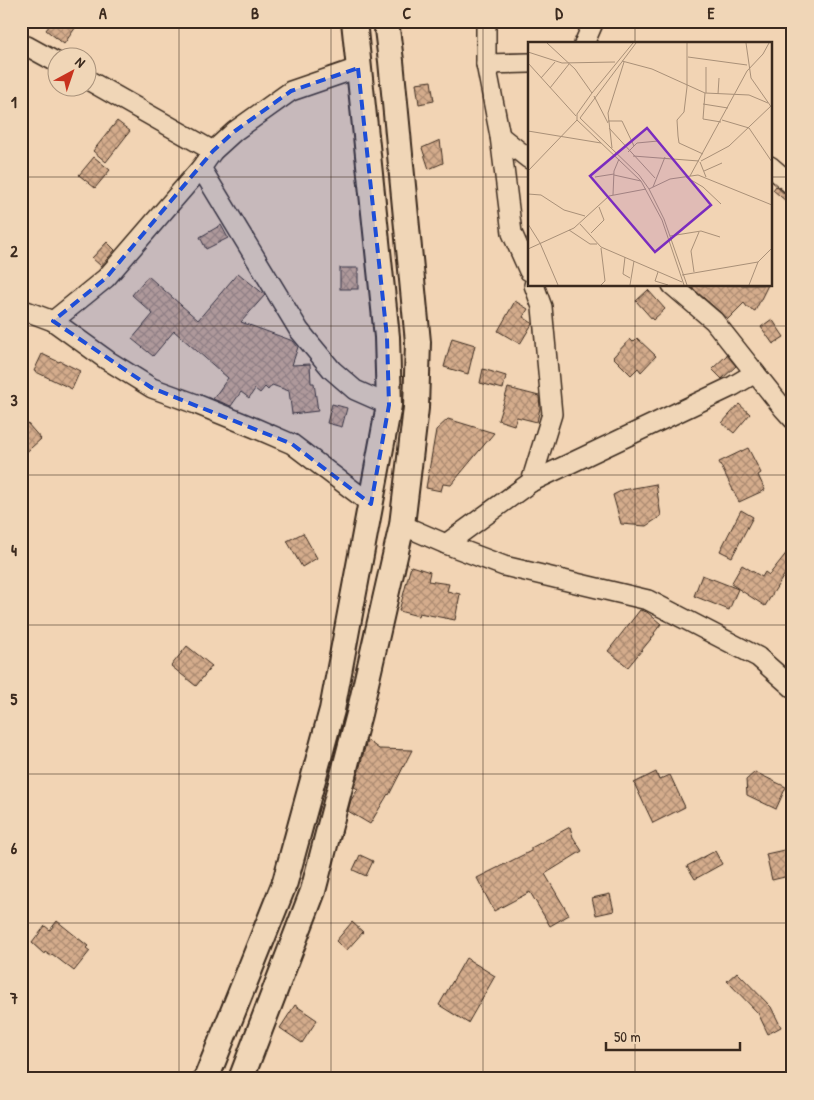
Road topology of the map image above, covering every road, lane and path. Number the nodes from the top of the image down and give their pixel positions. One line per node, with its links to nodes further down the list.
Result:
1 (354, 21): 10 (street)
2 (386, 21): 28 (street)
3 (486, 21): 9 (street)
4 (594, 21): 5 (street)
5 (585, 42)
6 (27, 46): 7 (street)
7 (48, 58)
8 (528, 63): 9 (street)
9 (486, 64): 12 (street)
10 (358, 68): 13 (street); 24 (street)
11 (98, 86): 13 (street)
12 (500, 136): 14 (street); 18 (street)
13 (213, 151): 15 (street)
14 (528, 158)
15 (201, 168): 22 (street); 24 (street)
16 (772, 168): 17 (street)
17 (793, 186)
18 (528, 269)
19 (534, 286): 26 (street)
20 (673, 286): 23 (street)
21 (21, 309): 22 (street)
22 (54, 321): 27 (street)
23 (755, 373): 25 (street); 26 (street)
24 (389, 405): 27 (street)
25 (793, 419)
26 (531, 482): 29 (street)
27 (371, 504): 32 (street)
28 (402, 525): 29 (street); 31 (street)
29 (446, 544): 30 (street)
30 (792, 689)
31 (245, 1077)
32 (206, 1079)

